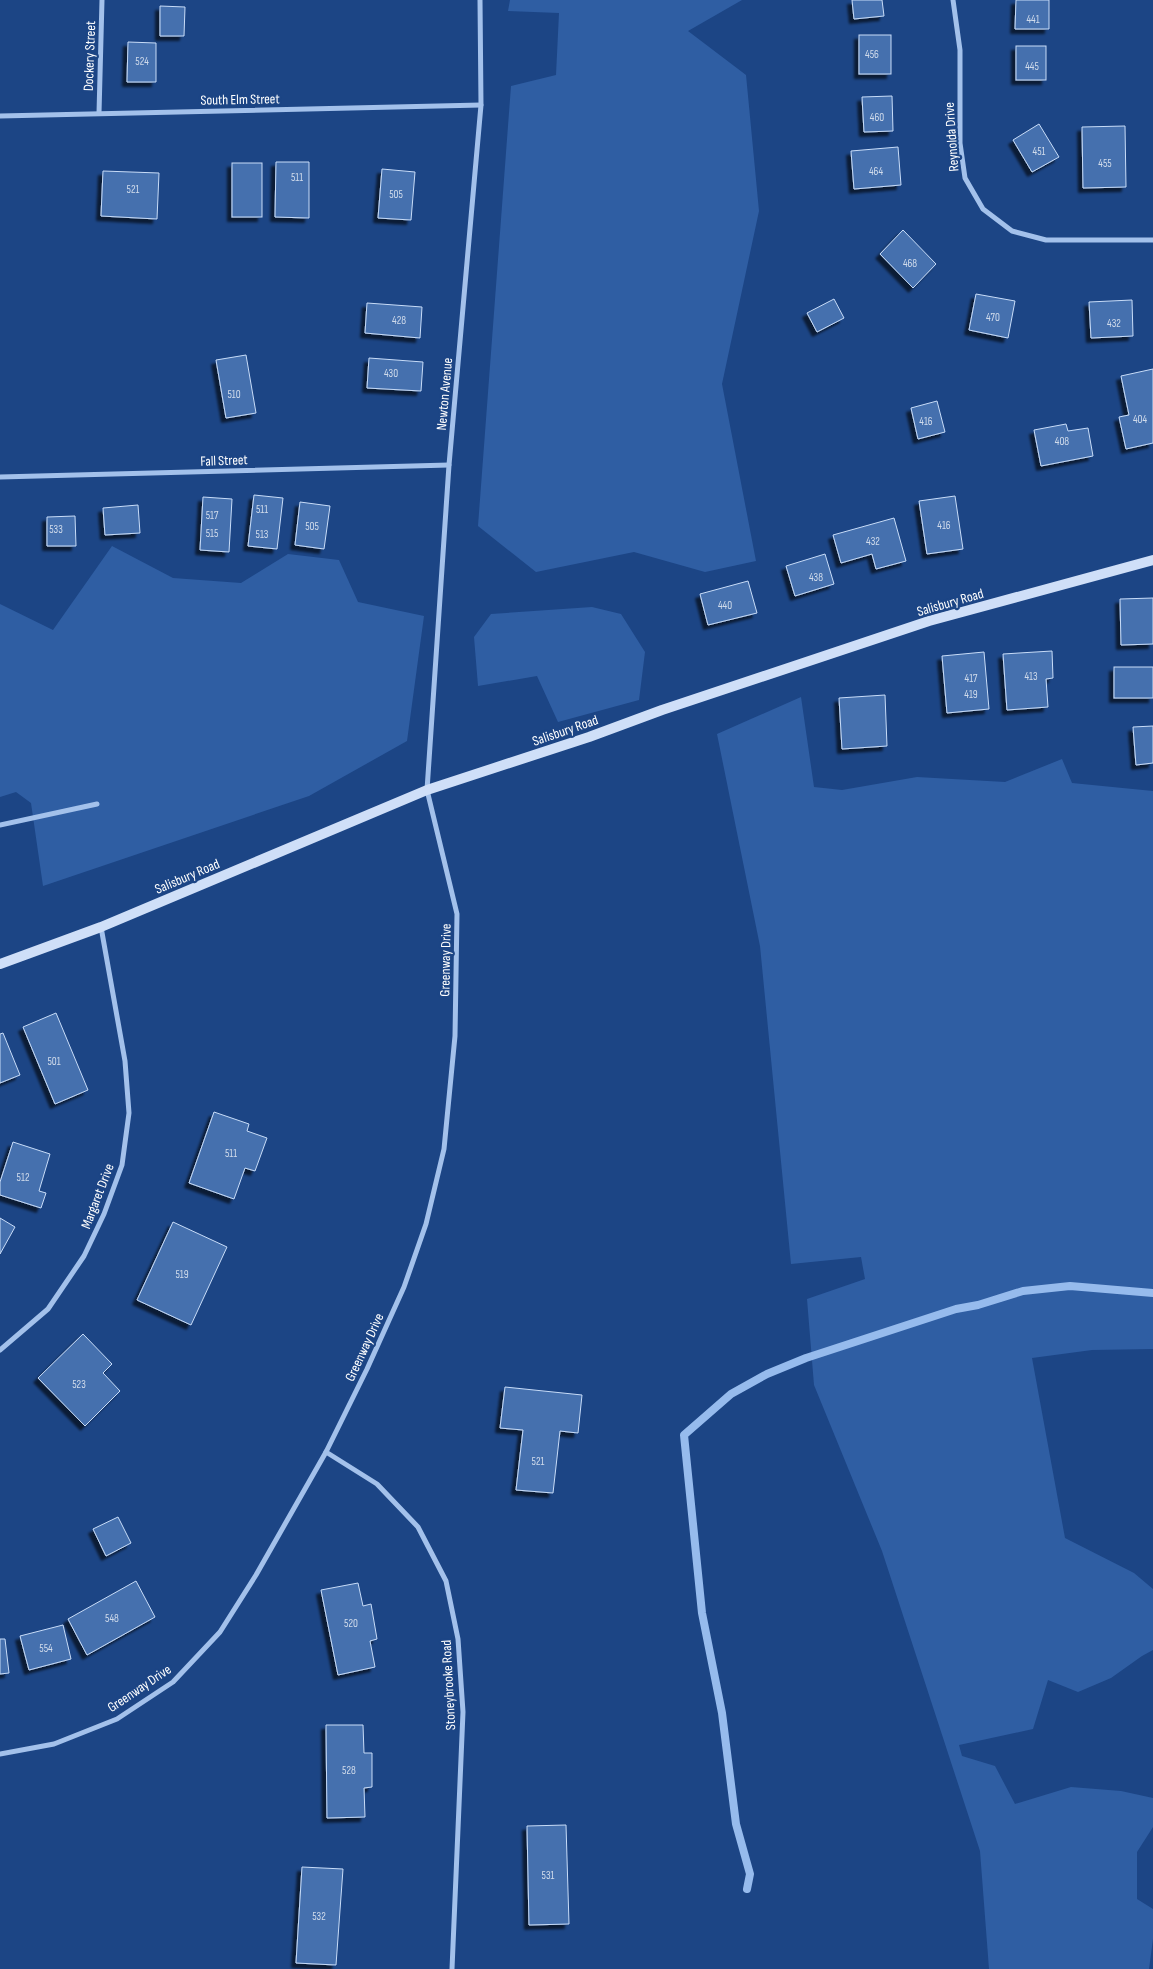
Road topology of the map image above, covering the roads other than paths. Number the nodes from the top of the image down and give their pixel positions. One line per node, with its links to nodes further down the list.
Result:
1 (102, 0): 5 (street, Dockery Street)
2 (480, 0): 4 (street, Newton Avenue)
3 (953, 0): 7 (street, Reynolda Drive)
4 (480, 105): 5 (street, South Elm Street); 8 (street, Newton Avenue)
5 (99, 113): 6 (street, South Elm Street)
6 (0, 116)
7 (1153, 240)
8 (449, 465): 9 (street, Fall Street); 11 (street, Newton Avenue)
9 (0, 477)
10 (1153, 560): 11 (street, Salisbury Road)
11 (427, 790): 14 (street, Salisbury Road); 17 (street, Greenway Drive)
12 (97, 804): 13 (street)
13 (0, 825)
14 (101, 927): 15 (street, Salisbury Road); 16 (street, Margaret Drive)
15 (0, 964)
16 (0, 1350)
17 (326, 1452): 18 (street, Greenway Drive); 19 (street, Stoneybrooke Road)
18 (0, 1754)
19 (452, 1969)

